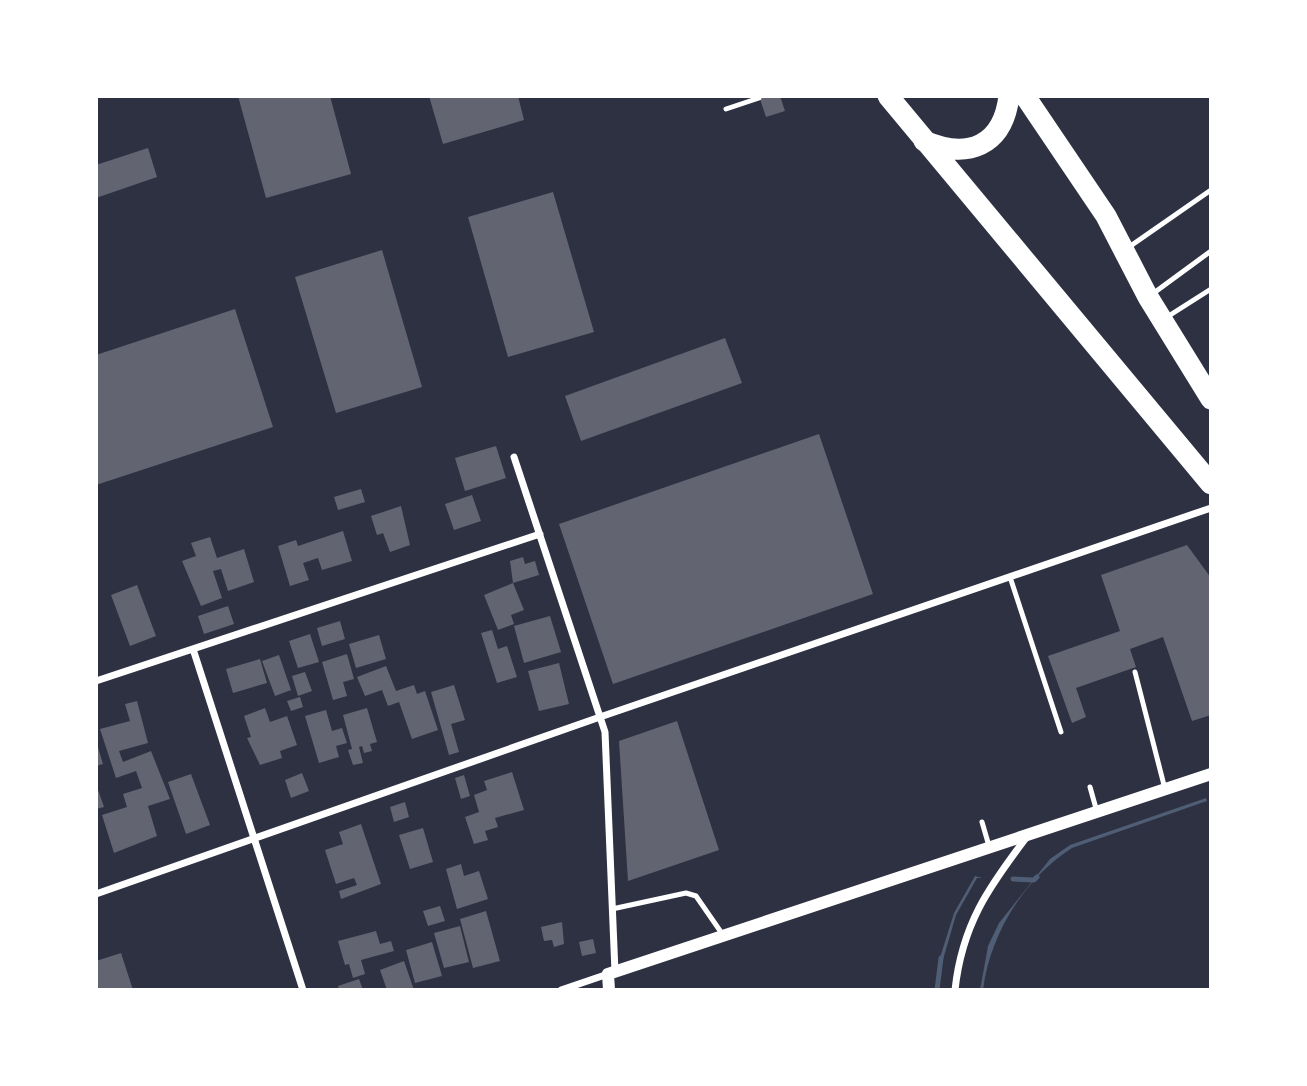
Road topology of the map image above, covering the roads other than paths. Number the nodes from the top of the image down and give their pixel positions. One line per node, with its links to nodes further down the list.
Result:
1 (1009, 96): 6 (highway)
2 (1025, 96): 8 (highway)
3 (759, 98): 5 (lane)
4 (891, 99): 6 (highway)
5 (726, 109)
6 (924, 141): 15 (highway)
7 (1211, 190): 8 (lane)
8 (1123, 251): 11 (highway)
9 (1211, 251): 11 (lane)
10 (1211, 289): 12 (lane)
11 (1147, 297): 12 (highway)
12 (1161, 321): 13 (highway)
13 (1211, 399)
14 (514, 457): 17 (street)
15 (1211, 484)
16 (1211, 508): 18 (street)
17 (540, 534): 19 (street); 22 (street)
18 (1010, 577): 22 (street); 23 (lane)
19 (193, 649): 21 (street); 30 (street)
20 (1135, 672): 26 (lane)
21 (96, 681)
22 (600, 717): 30 (street); 33 (street)
23 (1061, 732)
24 (1211, 774): 26 (street)
25 (1090, 787): 27 (lane)
26 (1165, 789): 27 (street)
27 (1097, 812): 29 (street)
28 (982, 822): 31 (lane)
29 (1029, 835): 31 (street); 39 (street)
30 (254, 838): 32 (street); 36 (street)
31 (990, 848): 34 (street)
32 (96, 894)
33 (612, 909): 34 (lane); 35 (street)
34 (724, 936): 35 (street)
35 (612, 973): 37 (street); 38 (street)
36 (303, 990)
37 (561, 990)
38 (609, 990)
39 (955, 990)

